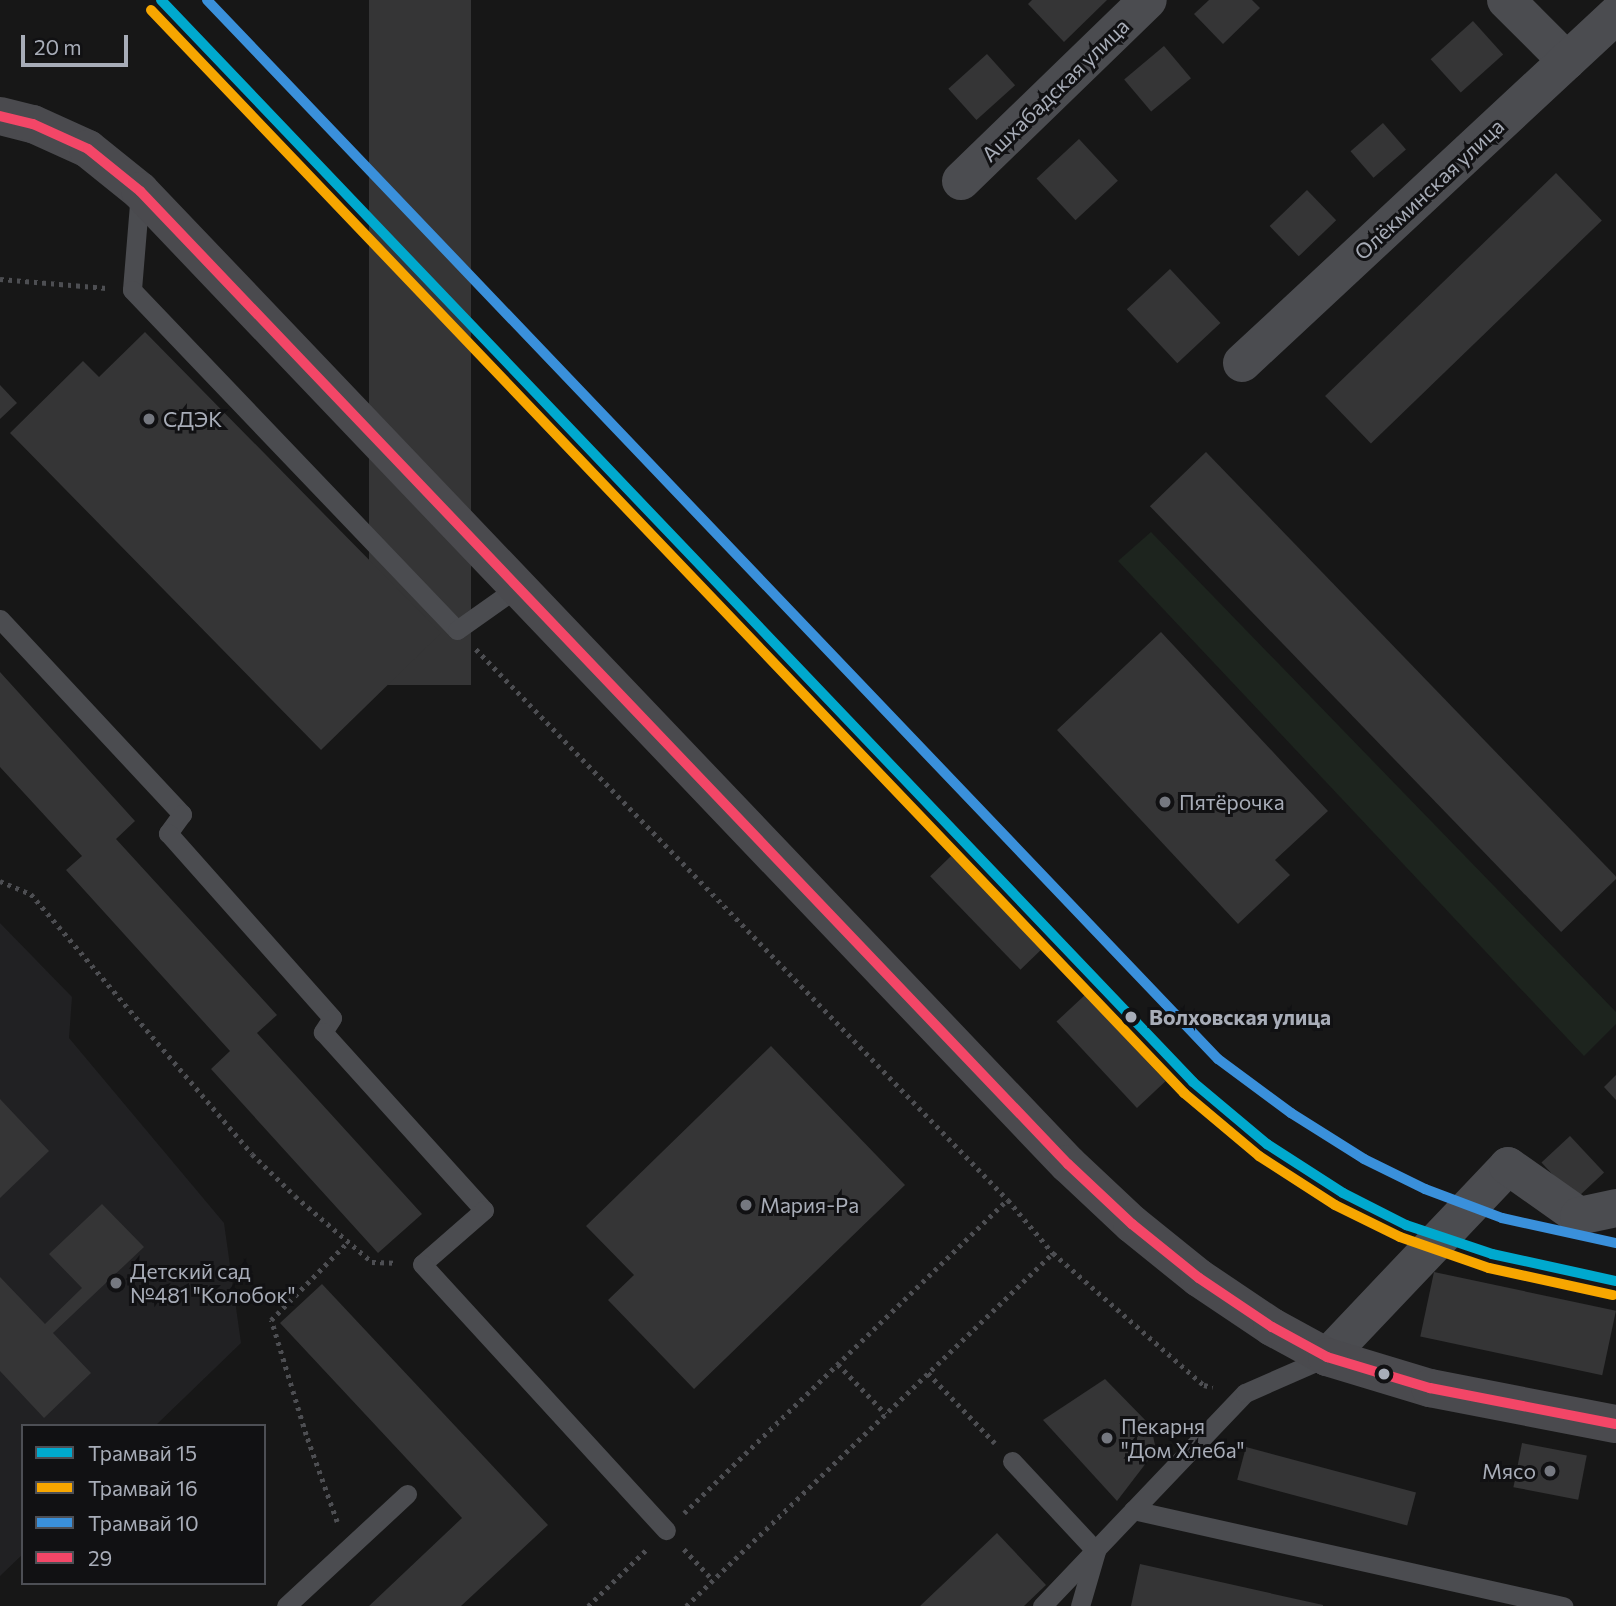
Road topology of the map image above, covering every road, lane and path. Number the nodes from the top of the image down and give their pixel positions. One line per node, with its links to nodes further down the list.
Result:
1 (1148, 0): 6 (street, Ашхабадская улица)
2 (1506, 0): 4 (street)
3 (1616, 15): 4 (street, Олёкминская улица)
4 (1567, 61): 10 (street, Олёкминская улица)
5 (0, 116): 7 (main road)
6 (961, 181)
7 (140, 191): 9 (lane); 11 (main road)
8 (0, 279): 9 (path)
9 (132, 290): 13 (lane)
10 (1242, 362)
11 (518, 587): 13 (lane); 20 (main road)
12 (0, 619): 19 (lane)
13 (457, 630): 15 (path)
14 (0, 881): 17 (path)
15 (1007, 1200): 18 (path); 21 (path)
16 (1616, 1208): 20 (street)
17 (348, 1242): 19 (path); 30 (path)
18 (1053, 1253): 22 (path); 23 (path)
19 (422, 1264): 29 (lane)
20 (1327, 1357): 23 (lane); 25 (main road)
21 (838, 1364): 24 (path); 29 (path)
22 (928, 1373): 24 (path); 26 (path)
23 (1245, 1393): 28 (lane)
24 (886, 1414): 32 (path)
25 (1616, 1424)
26 (1012, 1461): 31 (lane)
27 (407, 1494): 30 (lane)
28 (1133, 1510): 31 (lane); 38 (lane)
29 (666, 1530): 32 (path); 34 (path)
30 (347, 1549): 33 (lane)
31 (1096, 1551): 36 (lane); 37 (lane)
32 (713, 1580): 35 (path)
33 (286, 1606)
34 (588, 1606)
35 (686, 1606)
36 (1042, 1606)
37 (1080, 1606)
38 (1563, 1606)

